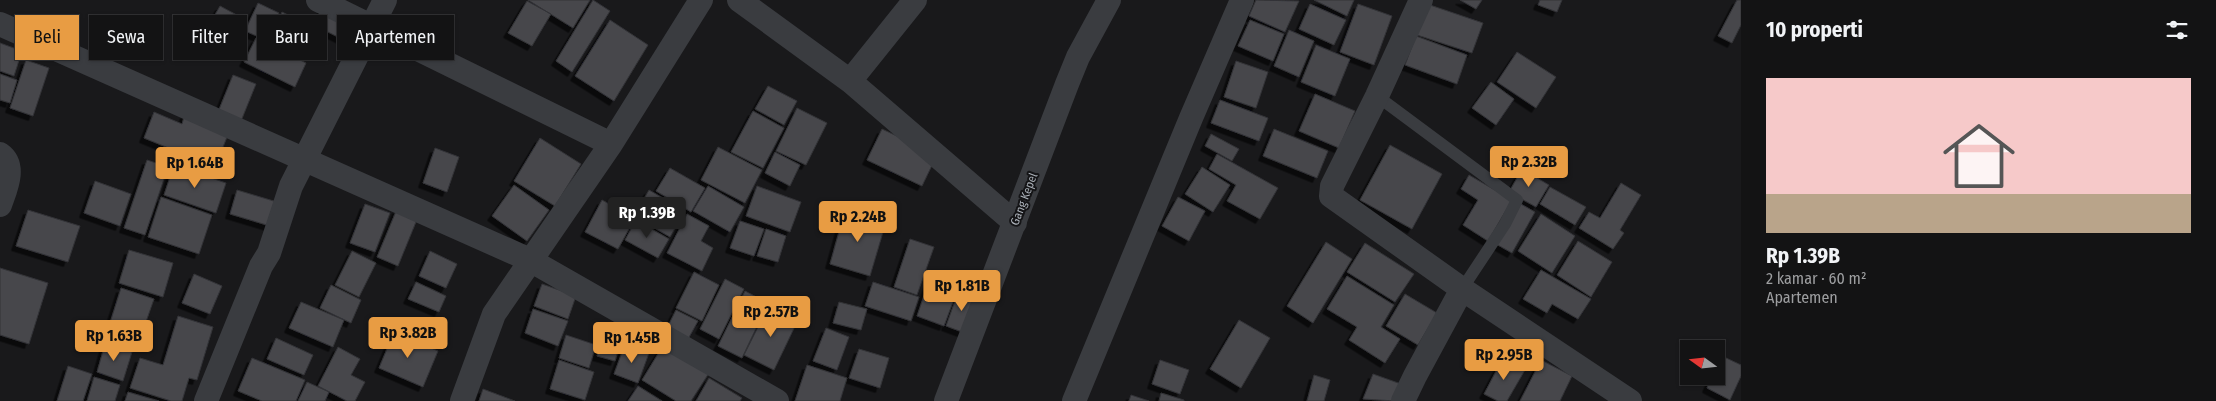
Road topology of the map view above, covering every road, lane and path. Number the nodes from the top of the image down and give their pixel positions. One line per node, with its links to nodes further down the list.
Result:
1 (318, 0): 9 (street)
2 (385, 0): 10 (street)
3 (701, 0): 16 (street)
4 (739, 0): 14 (street)
5 (915, 0): 14 (street)
6 (1109, 0): 20 (street, Gang Kepel)
7 (1242, 0): 27 (street)
8 (1421, 0): 15 (street)
9 (350, 15)
10 (378, 15)
11 (0, 24): 18 (street)
12 (355, 60): 18 (street)
13 (442, 60): 16 (street)
14 (850, 81): 20 (street)
15 (1377, 96): 22 (street); 22 (lane)
16 (611, 144): 21 (street)
17 (0, 154): 19 (street)
18 (304, 160): 21 (street); 23 (street)
19 (0, 206)
20 (1015, 223): 26 (street, Gang Kepel)
21 (530, 260): 24 (street); 25 (street)
22 (1462, 289): 28 (street); 29 (street)
23 (206, 401)
24 (462, 401)
25 (776, 401)
26 (946, 401)
27 (1074, 401)
28 (1403, 401)
29 (1630, 401)

